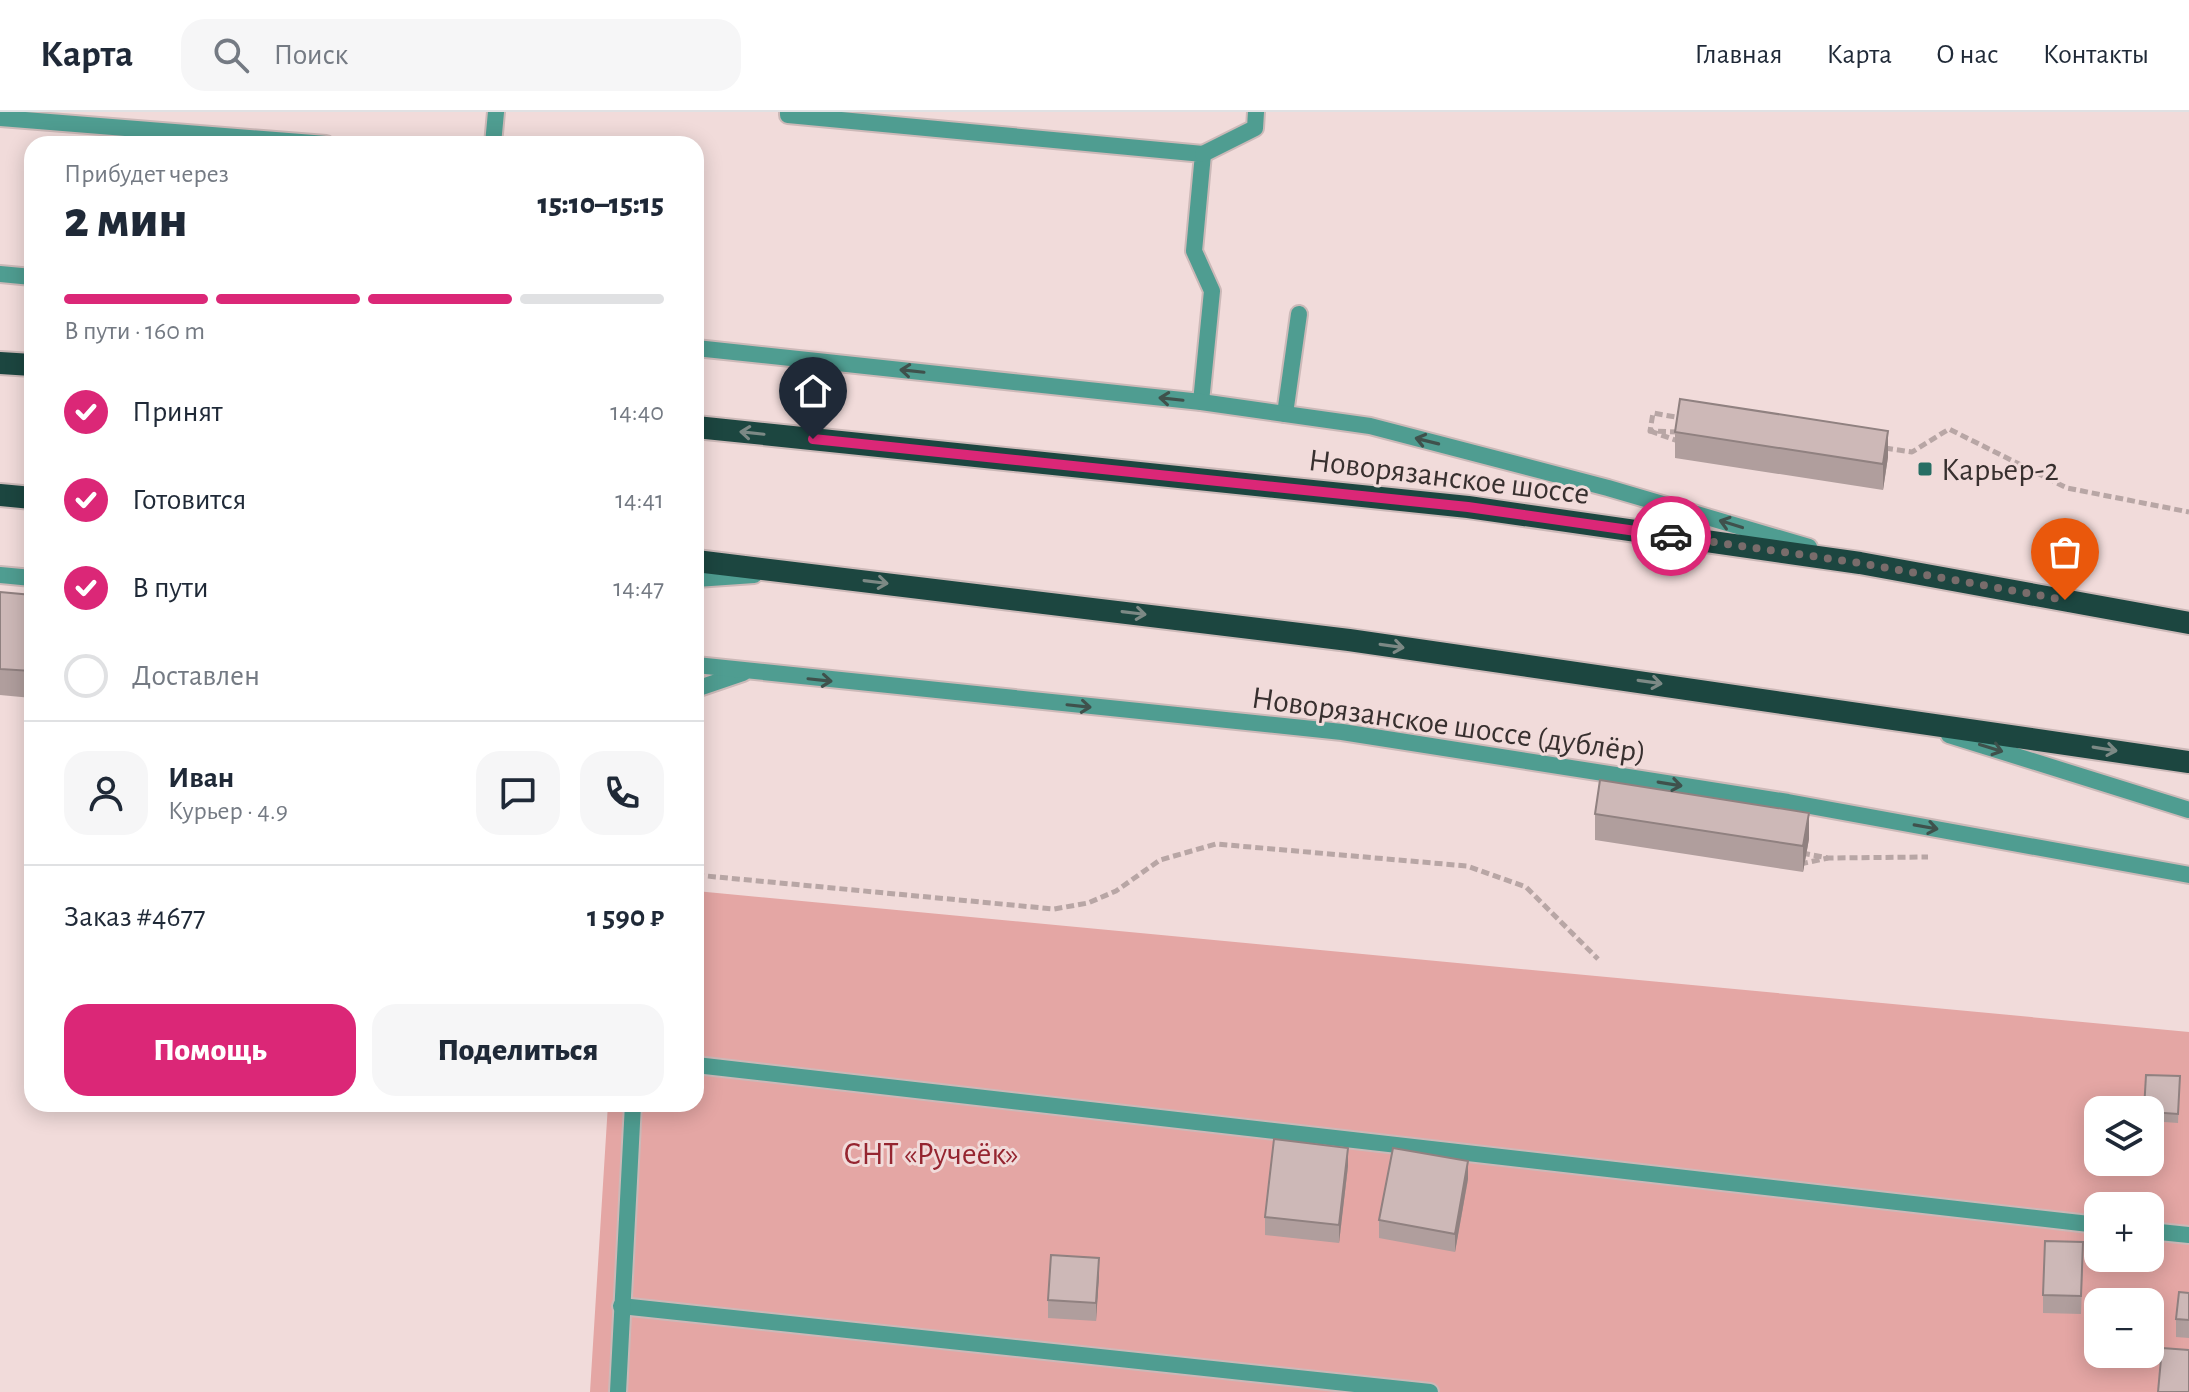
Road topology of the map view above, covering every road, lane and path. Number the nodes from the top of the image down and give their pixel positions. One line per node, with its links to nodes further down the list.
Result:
1 (496, 112): 6 (street)
2 (788, 112): 7 (street)
3 (1256, 112): 7 (street)
4 (0, 118): 5 (street)
5 (226, 136)
6 (494, 136)
7 (1203, 154): 14 (street)
8 (0, 274): 9 (street)
9 (24, 276)
10 (1299, 314): 15 (street)
11 (704, 349): 14 (street, one-way to 11)
12 (0, 363): 13 (highway)
13 (24, 364)
14 (1201, 402): 15 (street)
15 (1285, 414): 26 (street, one-way to 15)
16 (1684, 418): 18 (path)
17 (704, 428): 26 (highway, Новорязанское шоссе, one-way to 17)
18 (1650, 431): 19 (path); 20 (path)
19 (1693, 434)
20 (1692, 443)
21 (1882, 448): 24 (path)
22 (0, 495): 23 (highway)
23 (24, 497)
24 (2189, 512)
25 (704, 562): 27 (highway)
26 (1860, 563): 31 (highway, Новорязанское шоссе)
27 (799, 572): 30 (street); 35 (highway, one-way to 35)
28 (0, 575): 29 (street)
29 (24, 577)
30 (704, 578)
31 (2189, 623)
32 (704, 666): 33 (street, Новорязанское шоссе (дублёр))
33 (743, 673): 34 (street); 42 (street, Новорязанское шоссе (дублёр), one-way to 42)
34 (704, 686)
35 (1890, 716): 36 (highway, one-way to 36); 37 (street, one-way to 37)
36 (2189, 762)
37 (2189, 810)
38 (1792, 851): 39 (path)
39 (1807, 854)
40 (1828, 858): 41 (path)
41 (1790, 862)
42 (2189, 875)
43 (704, 876): 44 (path)
44 (1598, 959)
45 (704, 1066): 47 (street)
46 (633, 1112): 50 (street)
47 (2084, 1223)
48 (2164, 1232): 49 (street)
49 (2189, 1235)
50 (621, 1306): 51 (street); 52 (street)
51 (618, 1392)
52 (1430, 1392)

